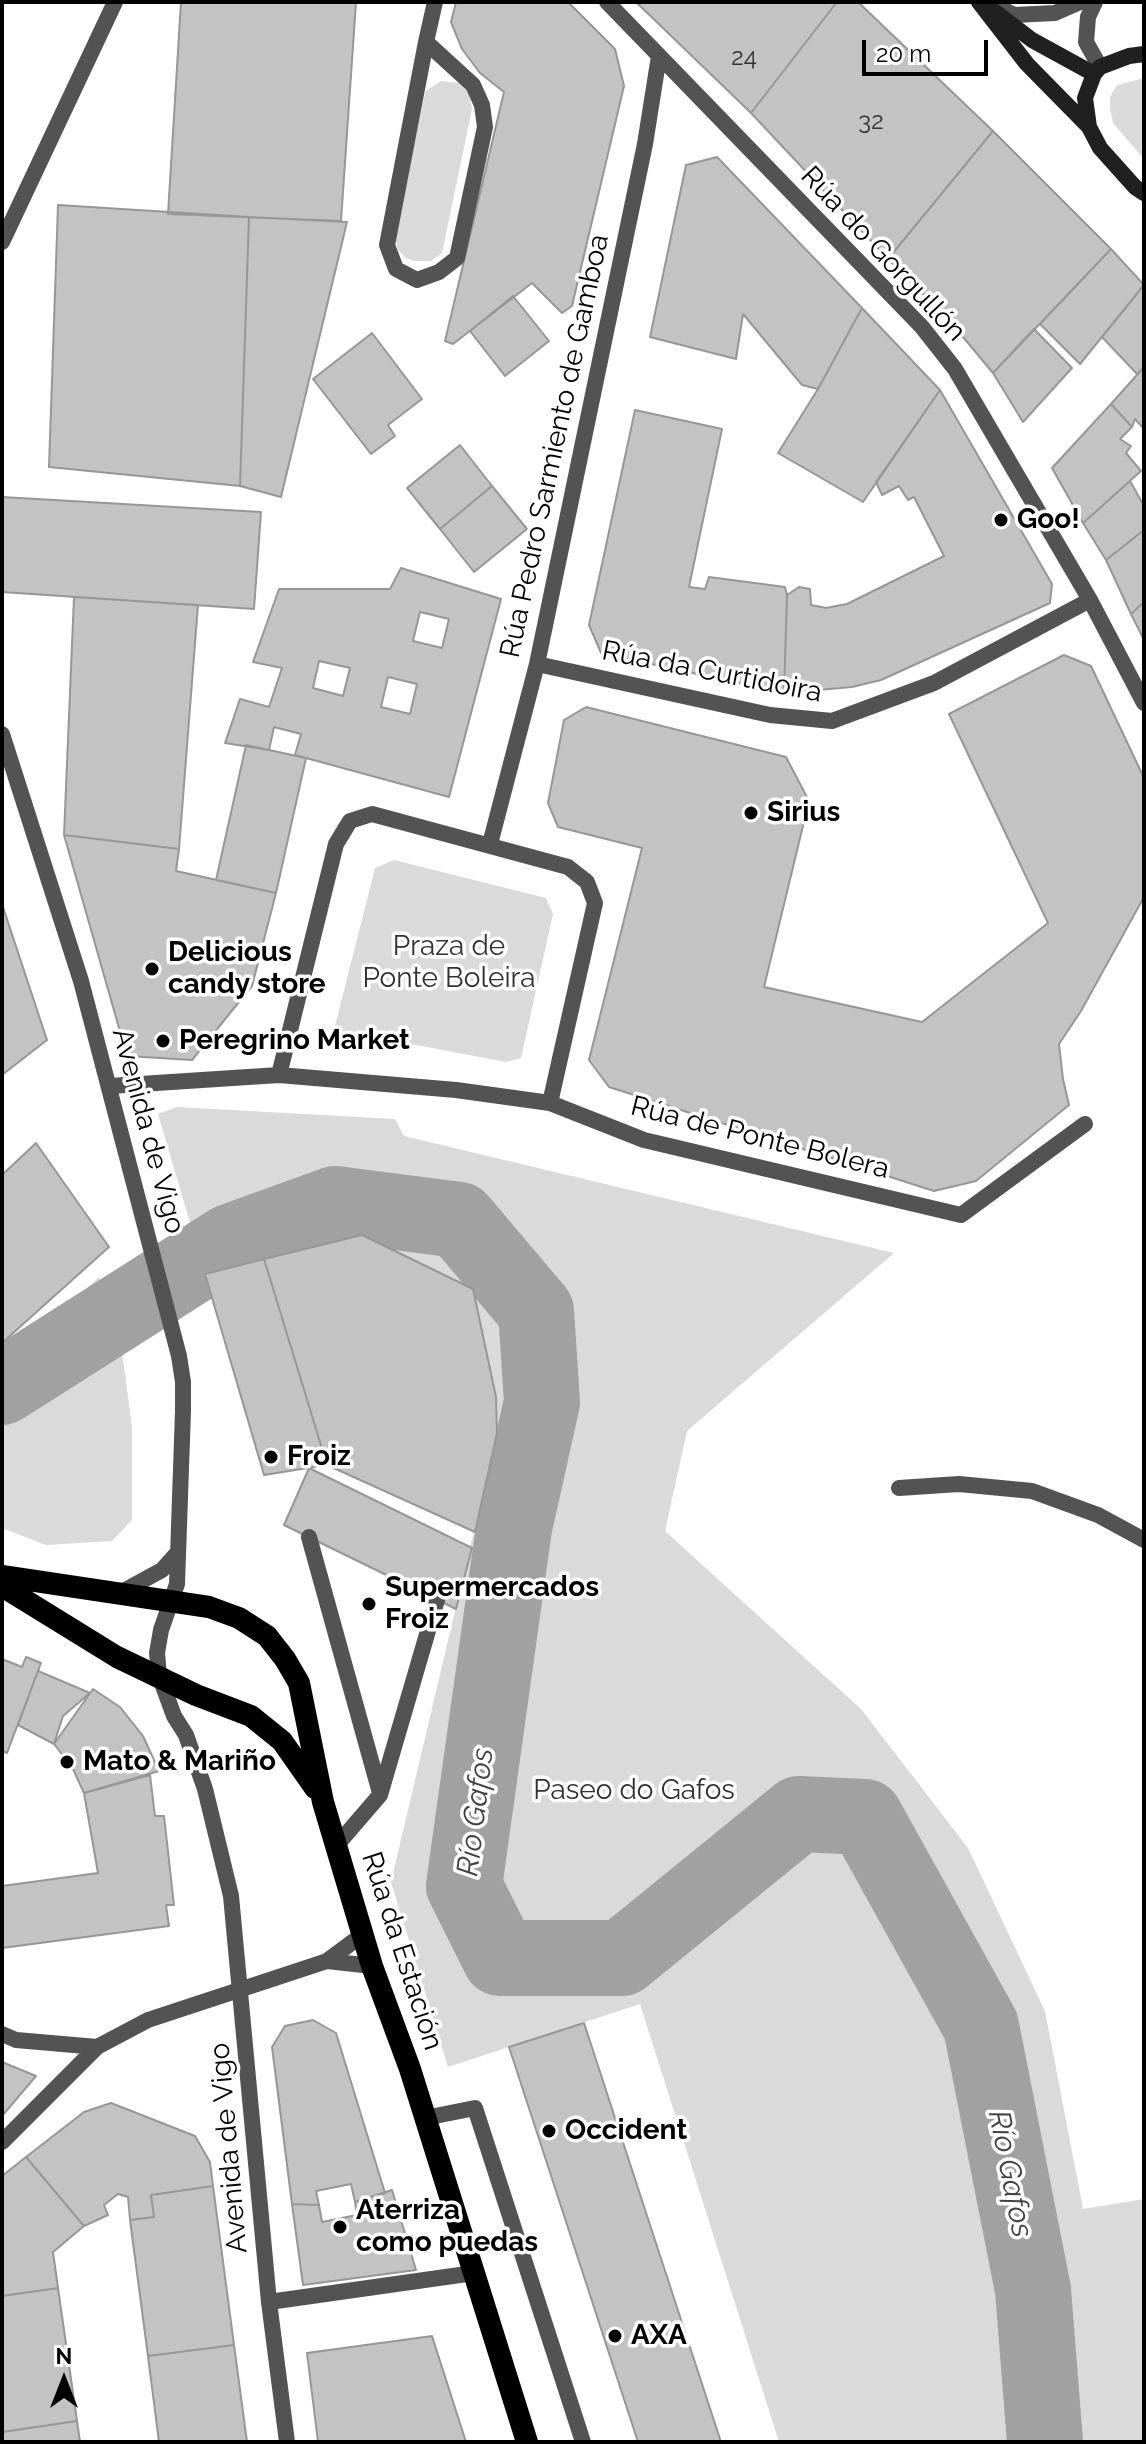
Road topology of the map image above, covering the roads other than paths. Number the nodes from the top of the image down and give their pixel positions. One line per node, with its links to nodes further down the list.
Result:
1 (115, 2): 13 (street)
2 (435, 2): 7 (street)
3 (607, 2): 9 (street, Rúa do Gorgullón)
4 (983, 2): 5 (street); 10 (main road); 11 (main road)
5 (1080, 2)
6 (1095, 2): 10 (street)
7 (426, 42): 7 (street)
8 (1144, 54): 10 (main road)
9 (659, 56): 14 (street, Rúa do Gorgullón); 15 (street, Rúa Pedro Sarmiento de Gamboa)
10 (1097, 71): 11 (main road)
11 (1089, 127): 12 (main road)
12 (1144, 193)
13 (2, 242)
14 (1090, 600): 15 (street, Rúa da Curtidoira); 16 (street, Rúa do Gorgullón)
15 (537, 664): 18 (street, Rúa Pedro Sarmiento de Gamboa)
16 (1144, 703)
17 (2, 734): 20 (street, Avenida de Vigo)
18 (490, 844): 19 (street); 21 (street)
19 (279, 1075): 20 (street, Rúa de Ponte Bolera); 21 (street, Rúa de Ponte Bolera)
20 (110, 1086): 26 (street, Avenida de Vigo)
21 (550, 1103): 22 (street, Rúa de Ponte Bolera)
22 (1085, 1124)
23 (899, 1488): 25 (street)
24 (309, 1537): 33 (street)
25 (1144, 1540)
26 (178, 1552): 29 (street); 30 (street, Avenida de Vigo)
27 (2, 1576): 29 (highway)
28 (2, 1586): 32 (highway)
29 (118, 1594): 30 (highway)
30 (173, 1600): 32 (street, Avenida de Vigo); 34 (highway)
31 (437, 1600): 33 (street)
32 (159, 1675): 34 (highway); 39 (street, Avenida de Vigo)
33 (380, 1795): 35 (street)
34 (323, 1802): 35 (highway, Rúa da Estación)
35 (336, 1846): 36 (highway, Rúa da Estación)
36 (362, 1935): 37 (street); 38 (highway, Rúa da Estación)
37 (327, 1961): 38 (street); 39 (street)
38 (372, 1966): 42 (highway, Rúa da Estación)
39 (241, 1990): 41 (street); 45 (street, Avenida de Vigo)
40 (2, 2034): 41 (street)
41 (97, 2047): 43 (street)
42 (425, 2118): 44 (highway, Rúa da Estación); 48 (street)
43 (2, 2142)
44 (474, 2273): 45 (street); 47 (highway, Rúa da Estación)
45 (269, 2302): 46 (street, Avenida de Vigo)
46 (287, 2442)
47 (527, 2442)
48 (583, 2442)

